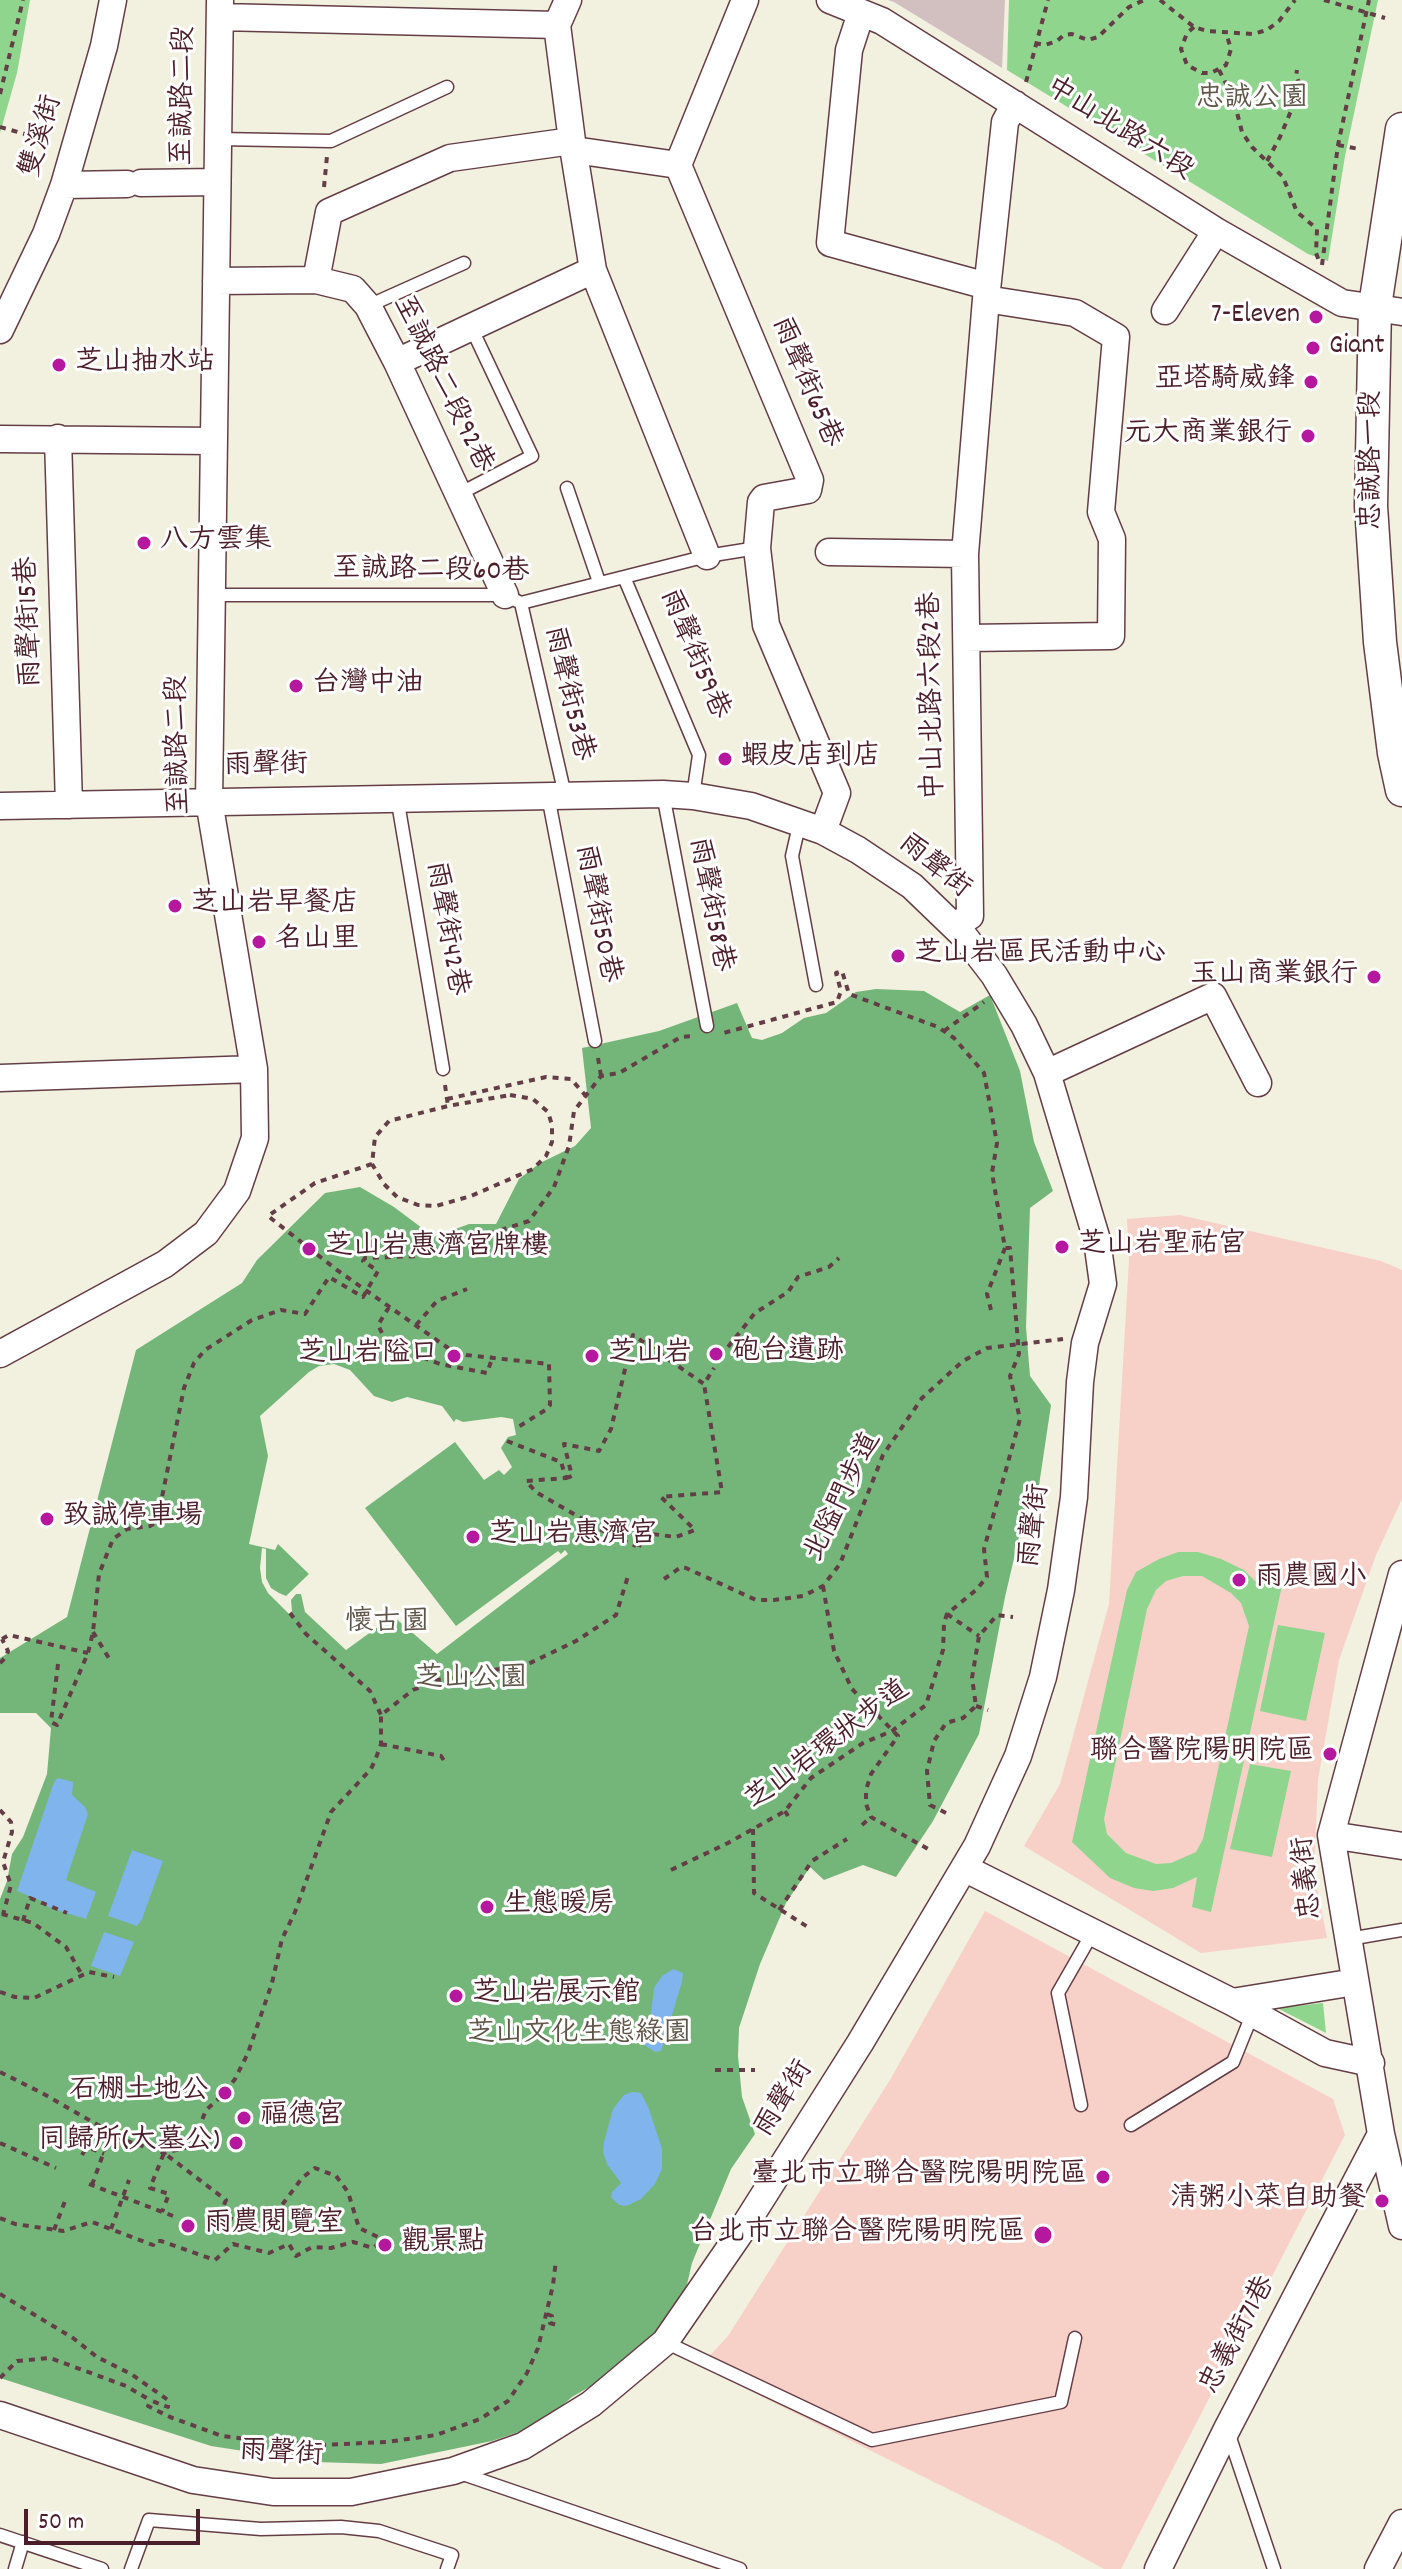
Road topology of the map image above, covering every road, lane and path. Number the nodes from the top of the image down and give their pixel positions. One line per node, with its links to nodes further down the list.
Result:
1 (23, 0): 24 (path)
2 (113, 0): 36 (street, 雙溪街)
3 (568, 0): 16 (street)
4 (745, 0): 34 (street)
5 (830, 0): 13 (street, 中山北路六段)
6 (1048, 0): 19 (path)
7 (1144, 0): 19 (path)
8 (1160, 0): 17 (path)
9 (1295, 0): 18 (path)
10 (1324, 0): 14 (path)
11 (1369, 0): 14 (path)
12 (220, 8): 16 (street); 28 (street, 至誠路二段)
13 (861, 13): 23 (street, 中山北路六段); 45 (street)
14 (1365, 13): 15 (path); 30 (path)
15 (1385, 18)
16 (557, 25): 31 (street, 雨聲街59巷)
17 (1194, 27): 18 (path); 20 (path)
18 (1226, 33): 20 (path)
19 (1035, 43): 23 (path)
20 (1219, 70): 33 (path)
21 (1297, 70): 33 (path)
22 (447, 87): 29 (lane)
23 (1022, 90): 38 (street, 中山北路六段); 45 (street, 中山北路六段2巷)
24 (0, 94)
25 (0, 127): 27 (path)
26 (1402, 129): 47 (street, 忠誠路一段)
27 (35, 135)
28 (218, 139): 29 (lane); 35 (street, 至誠路二段)
29 (331, 141): 37 (path)
30 (1338, 145): 32 (path); 41 (path)
31 (573, 146): 34 (street); 37 (street); 42 (street, 雨聲街59巷)
32 (1359, 149)
33 (1267, 161): 41 (path)
34 (678, 165): 57 (street, 雨聲街65巷)
35 (217, 182): 36 (street); 44 (street, 至誠路二段)
36 (64, 185): 50 (street, 雙溪街)
37 (329, 212): 43 (street)
38 (1216, 231): 47 (street, 中山北路六段); 48 (street)
39 (1308, 258): 41 (path)
40 (464, 263): 46 (lane)
41 (1321, 267)
42 (593, 270): 49 (street); 60 (street, 雨聲街59巷)
43 (316, 280): 44 (street, 至誠路二段92巷); 46 (street, 至誠路二段92巷)
44 (216, 281): 54 (street, 至誠路二段)
45 (987, 292): 59 (street, 中山北路六段2巷); 65 (street)
46 (368, 306): 51 (street, 至誠路二段92巷)
47 (1388, 309): 66 (street, 忠誠路一段)
48 (1165, 311)
49 (471, 327): 51 (street); 56 (lane)
50 (0, 330)
51 (397, 362): 56 (street, 至誠路二段92巷)
52 (58, 438): 53 (street); 54 (street); 72 (street, 雨聲街15巷)
53 (0, 439)
54 (214, 441): 63 (street, 至誠路二段)
55 (567, 488): 62 (lane)
56 (459, 494): 64 (street, 至誠路二段92巷)
57 (757, 548): 60 (lane, 雨聲街59巷); 74 (street, 雨聲街65巷)
58 (829, 552): 59 (street, 中山北路六段2巷)
59 (965, 554): 65 (street, 中山北路六段2巷)
60 (707, 556): 61 (lane, 雨聲街59巷)
61 (624, 577): 62 (lane, 至誠路二段60巷); 69 (lane, 雨聲街59巷)
62 (599, 582): 64 (lane, 至誠路二段60巷)
63 (212, 595): 64 (lane, 至誠路二段60巷); 71 (street, 至誠路二段)
64 (513, 599): 68 (lane, 雨聲街53巷)
65 (967, 638): 75 (street, 中山北路六段2巷)
66 (1402, 790)
67 (663, 794): 68 (street, 雨聲街); 69 (street, 雨聲街); 78 (lane, 雨聲街58巷)
68 (557, 795): 70 (street, 雨聲街); 82 (lane, 雨聲街50巷)
69 (693, 796): 74 (street, 雨聲街)
70 (397, 797): 71 (street, 雨聲街); 84 (lane, 雨聲街42巷)
71 (209, 801): 72 (street, 雨聲街); 83 (street, 至誠路二段)
72 (69, 805): 73 (street, 雨聲街)
73 (0, 806)
74 (811, 826): 75 (street, 雨聲街); 76 (lane)
75 (955, 926): 85 (street, 雨聲街)
76 (816, 985)
77 (987, 1000): 79 (path)
78 (707, 1026)
79 (944, 1031): 80 (path, bridge); 93 (path, bridge)
80 (720, 1034)
81 (694, 1035): 86 (path)
82 (595, 1045): 86 (path)
83 (254, 1069): 87 (street); 103 (street, 至誠路二段)
84 (443, 1072): 90 (path)
85 (1047, 1073): 88 (street); 142 (street, 雨聲街)
86 (601, 1076): 89 (path)
87 (0, 1078)
88 (1258, 1083)
89 (585, 1095): 90 (path); 96 (path)
90 (447, 1099): 91 (path)
91 (448, 1106): 92 (path); 92 (path)
92 (372, 1164): 96 (path)
93 (1005, 1248): 98 (path); 101 (path, bridge)
94 (839, 1258): 102 (path)
95 (467, 1289): 99 (path)
96 (367, 1291): 97 (path); 117 (path)
97 (389, 1307): 99 (path); 104 (path)
98 (991, 1310)
99 (416, 1325): 104 (path)
100 (1061, 1339): 101 (path, 北隘門步道)
101 (1019, 1343): 113 (path, 北隘門步道); 115 (path, bridge)
102 (728, 1347)
103 (0, 1354)
104 (493, 1356): 107 (path)
105 (714, 1368): 106 (path)
106 (704, 1384): 109 (path); 109 (path)
107 (515, 1429)
108 (507, 1441): 109 (path)
109 (566, 1478)
110 (1402, 1574): 120 (street, 忠義街)
111 (628, 1576): 127 (path)
112 (664, 1579): 113 (path, 北隘門步道)
113 (823, 1586): 128 (path, 北隘門步道)
114 (290, 1613): 127 (path)
115 (947, 1614): 118 (path); 128 (path, 芝山岩環狀步道, bridge)
116 (1013, 1617): 118 (path)
117 (93, 1632): 121 (path); 122 (path)
118 (979, 1636): 125 (path)
119 (1, 1638): 121 (path); 123 (path)
120 (1392, 1652): 138 (street, 忠義街)
121 (88, 1653): 124 (path)
122 (110, 1660)
123 (0, 1663)
124 (58, 1664)
125 (976, 1706): 126 (path); 133 (path)
126 (988, 1710)
127 (381, 1715): 129 (path)
128 (892, 1731): 132 (path, 芝山岩環狀步道, bridge); 135 (path)
129 (381, 1744): 130 (path); 166 (path)
130 (445, 1762)
131 (0, 1810): 146 (path)
132 (785, 1811): 134 (path); 137 (path, 芝山岩環狀步道, bridge)
133 (946, 1813)
134 (788, 1816)
135 (871, 1817): 136 (path); 141 (path)
136 (862, 1825)
137 (753, 1829): 143 (path, 芝山岩環狀步道, bridge); 144 (path)
138 (1331, 1835): 140 (street); 151 (street, 忠義街)
139 (847, 1839): 144 (path)
140 (1402, 1846)
141 (928, 1849)
142 (964, 1868): 150 (street); 184 (street, 雨聲街)
143 (671, 1870)
144 (779, 1910): 148 (path)
145 (67, 1913): 147 (path)
146 (1, 1914): 147 (path)
147 (23, 1921): 152 (path)
148 (811, 1929)
149 (1402, 1930): 151 (lane)
150 (1093, 1932): 156 (street); 161 (lane)
151 (1349, 1939): 154 (street, 忠義街)
152 (82, 1975): 153 (path); 155 (path)
153 (114, 1977)
154 (1355, 1982): 156 (street); 157 (street, 忠義街)
155 (0, 1992)
156 (1242, 2009): 157 (street); 162 (lane)
157 (1371, 2063): 163 (street, 忠義街)
158 (715, 2070): 159 (path)
159 (755, 2070)
160 (0, 2072): 164 (path)
161 (1081, 2105)
162 (1131, 2125)
163 (1381, 2134): 176 (street, 忠義街); 188 (street, 忠義街71巷)
164 (110, 2135): 166 (path); 167 (path)
165 (0, 2143): 169 (path)
166 (164, 2153): 173 (path); 177 (path)
167 (105, 2154): 168 (path); 171 (path)
168 (82, 2155)
169 (56, 2168)
170 (129, 2180): 171 (path)
171 (123, 2197): 173 (path); 177 (path)
172 (65, 2201): 178 (path)
173 (162, 2212): 174 (path)
174 (173, 2216)
175 (0, 2218): 178 (path)
176 (1402, 2226)
177 (111, 2229): 178 (path)
178 (54, 2230)
179 (556, 2260): 181 (path)
180 (0, 2294): 186 (path)
181 (547, 2314): 182 (path); 186 (path)
182 (560, 2326)
183 (1075, 2338): 184 (lane)
184 (665, 2342): 189 (street, 雨聲街)
185 (0, 2378): 186 (path)
186 (152, 2401)
187 (0, 2415): 189 (street, 雨聲街)
188 (1227, 2429): 198 (street, 忠義街71巷); 199 (lane)
189 (453, 2471): 197 (lane)
190 (1402, 2523): 200 (street)
191 (0, 2535): 192 (lane)
192 (23, 2542): 193 (lane); 194 (lane)
193 (15, 2569)
194 (102, 2569)
195 (131, 2569): 196 (lane)
196 (447, 2569)
197 (740, 2569)
198 (1158, 2569)
199 (1274, 2569)
200 (1378, 2569)

